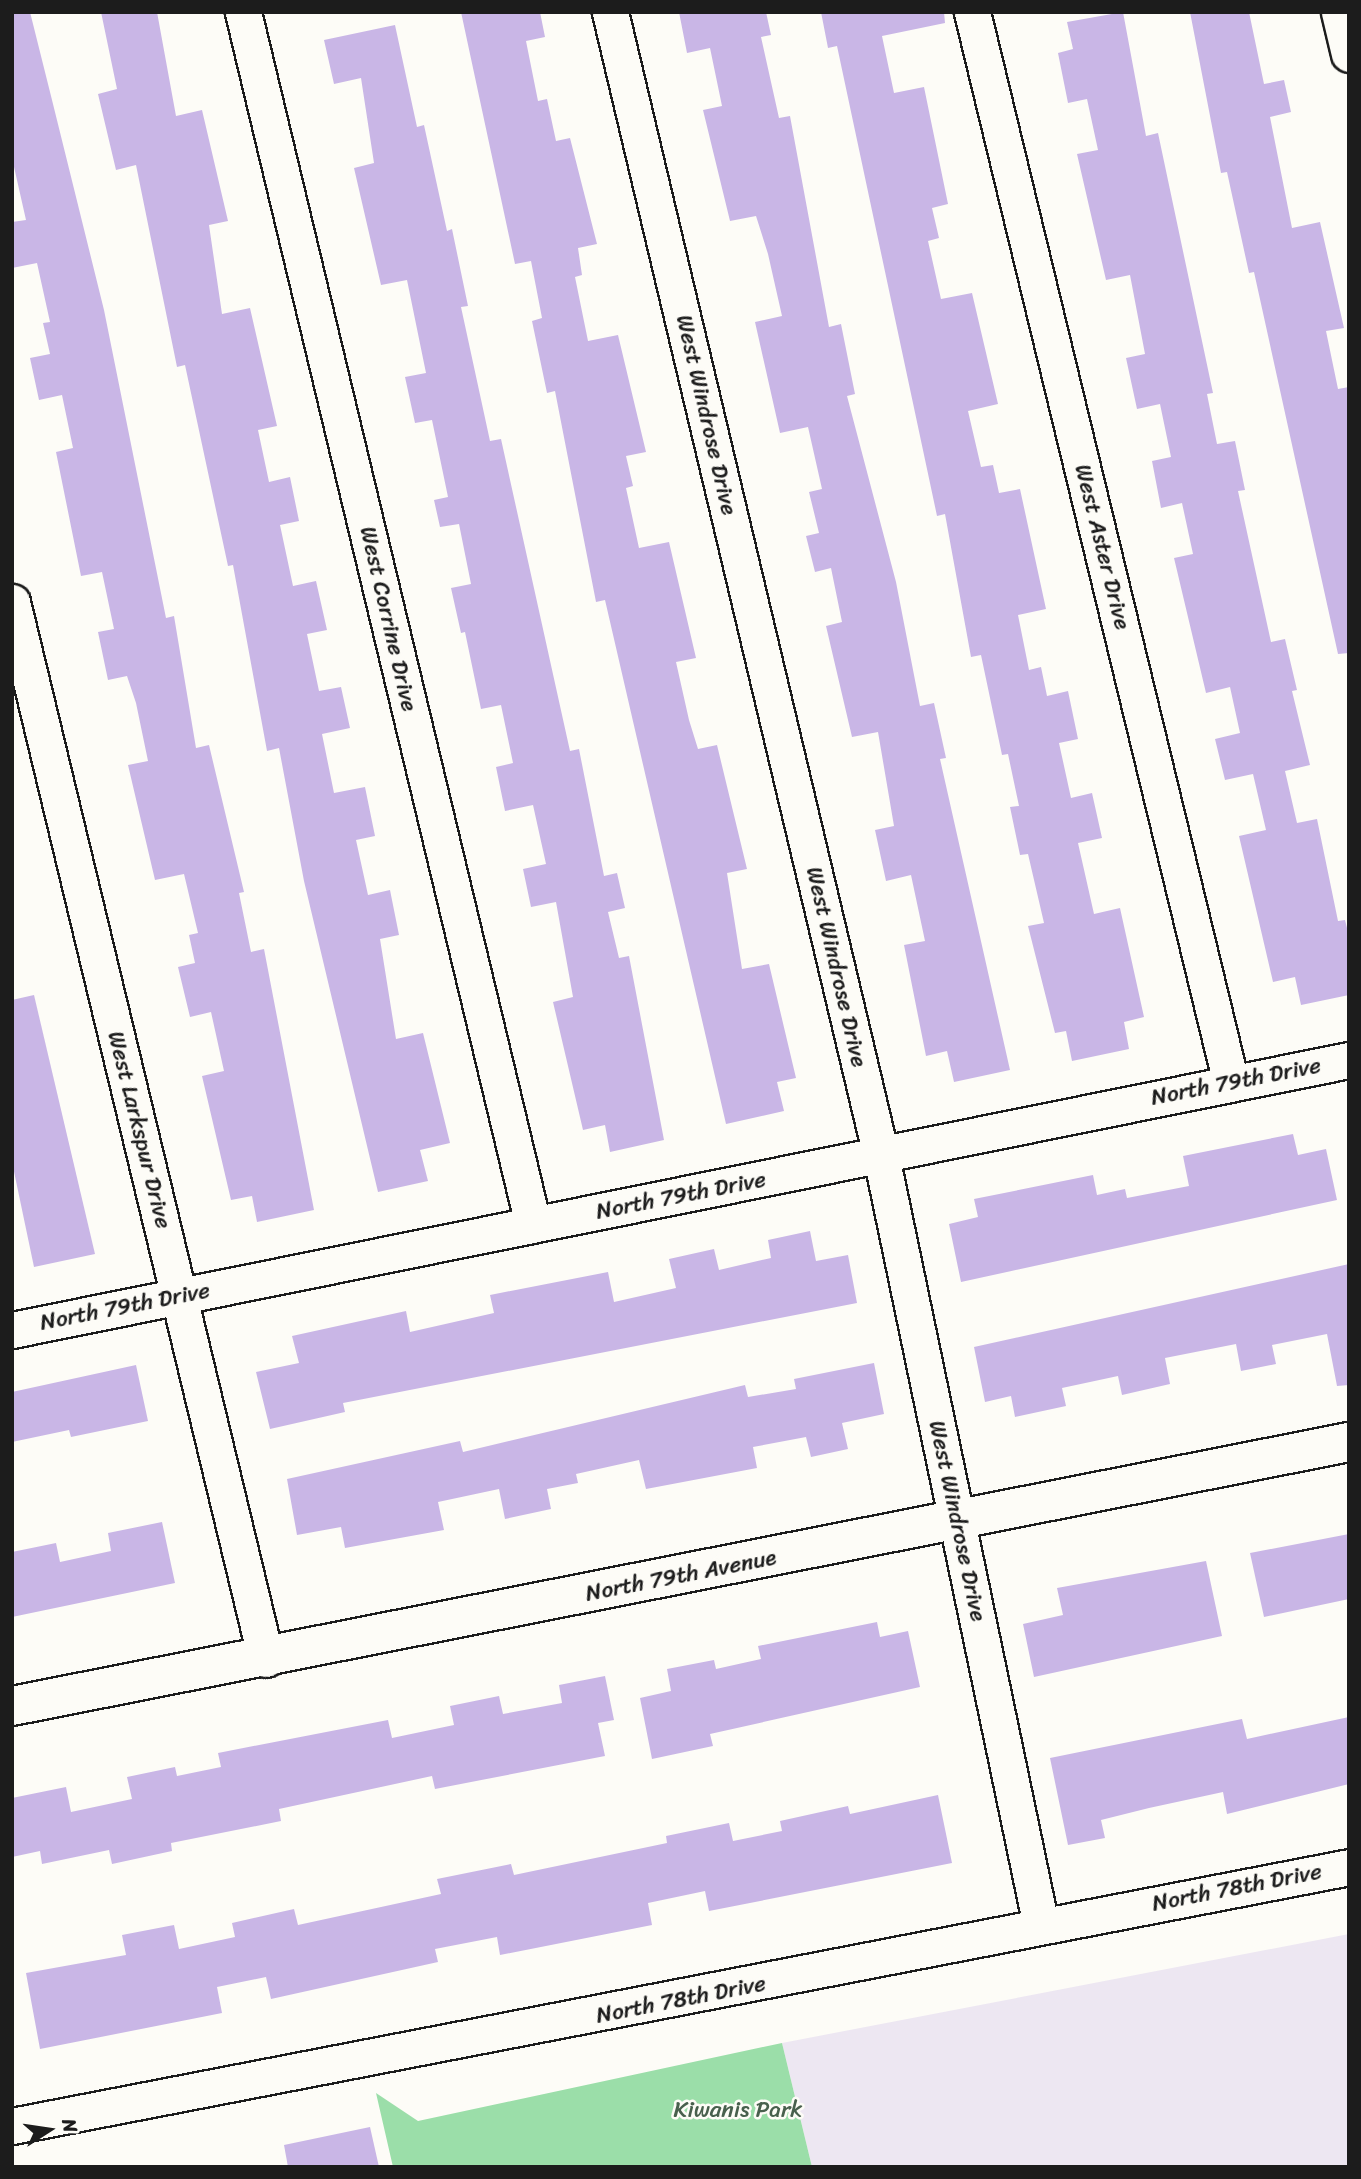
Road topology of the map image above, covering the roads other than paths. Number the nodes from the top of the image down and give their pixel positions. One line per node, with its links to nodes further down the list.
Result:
1 (243, 12): 10 (street, West Corrine Drive)
2 (610, 12): 9 (street, West Windrose Drive)
3 (972, 12): 8 (street, West Aster Drive)
4 (1339, 12): 5 (street)
5 (1349, 54)
6 (12, 602): 11 (street, West Larkspur Drive)
7 (1349, 1059): 8 (street, North 79th Drive)
8 (1231, 1083): 9 (street, North 79th Drive)
9 (881, 1156): 10 (street, North 79th Drive); 14 (street, West Windrose Drive)
10 (533, 1226): 11 (street, North 79th Drive)
11 (179, 1296): 12 (street, North 79th Drive); 15 (street, West Larkspur Drive)
12 (12, 1330)
13 (1349, 1442): 14 (street, North 79th Avenue)
14 (957, 1520): 15 (street, North 79th Avenue); 18 (street, West Windrose Drive)
15 (266, 1659): 16 (street, North 79th Avenue)
16 (12, 1706)
17 (1349, 1867): 18 (street, North 78th Drive)
18 (1041, 1926): 19 (street, North 78th Drive)
19 (12, 2126)

